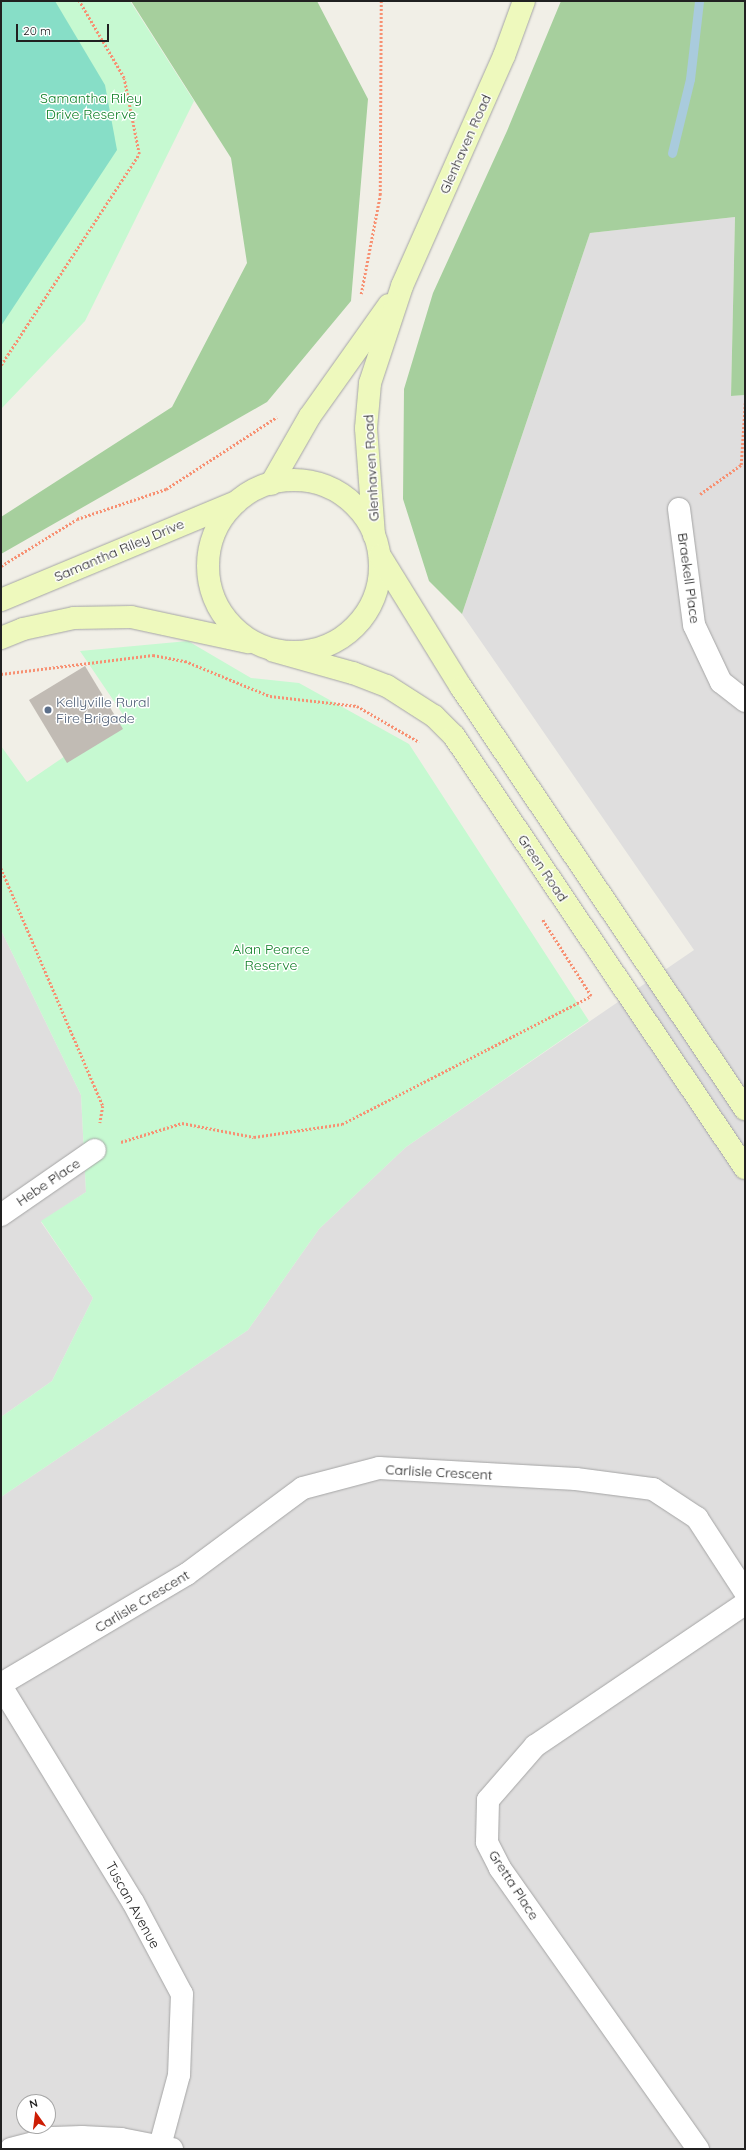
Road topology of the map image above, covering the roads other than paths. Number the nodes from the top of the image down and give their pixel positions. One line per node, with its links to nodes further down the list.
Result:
1 (524, 1): 2 (main road, Glenhaven Road)
2 (402, 286): 3 (main road, Glenhaven Road); 6 (main road, Glenhaven Road)
3 (271, 484): 4 (main road); 6 (main road)
4 (238, 501): 8 (main road, Samantha Riley Drive); 10 (main road)
5 (679, 509): 11 (street, Braekell Place)
6 (374, 535): 7 (main road)
7 (380, 556): 10 (main road); 12 (main road)
8 (1, 600)
9 (1, 638): 10 (main road)
10 (264, 647): 14 (main road, Green Road)
11 (745, 701)
12 (745, 1109)
13 (95, 1150): 15 (street, Hebe Place)
14 (745, 1168)
15 (1, 1215)
16 (745, 1592): 18 (street, Carlisle Crescent)
17 (745, 1604): 21 (street, Gretta Place)
18 (1, 1685): 19 (street, Tuscan Avenue)
19 (166, 2147): 20 (street)
20 (11, 2149)
21 (698, 2149)

